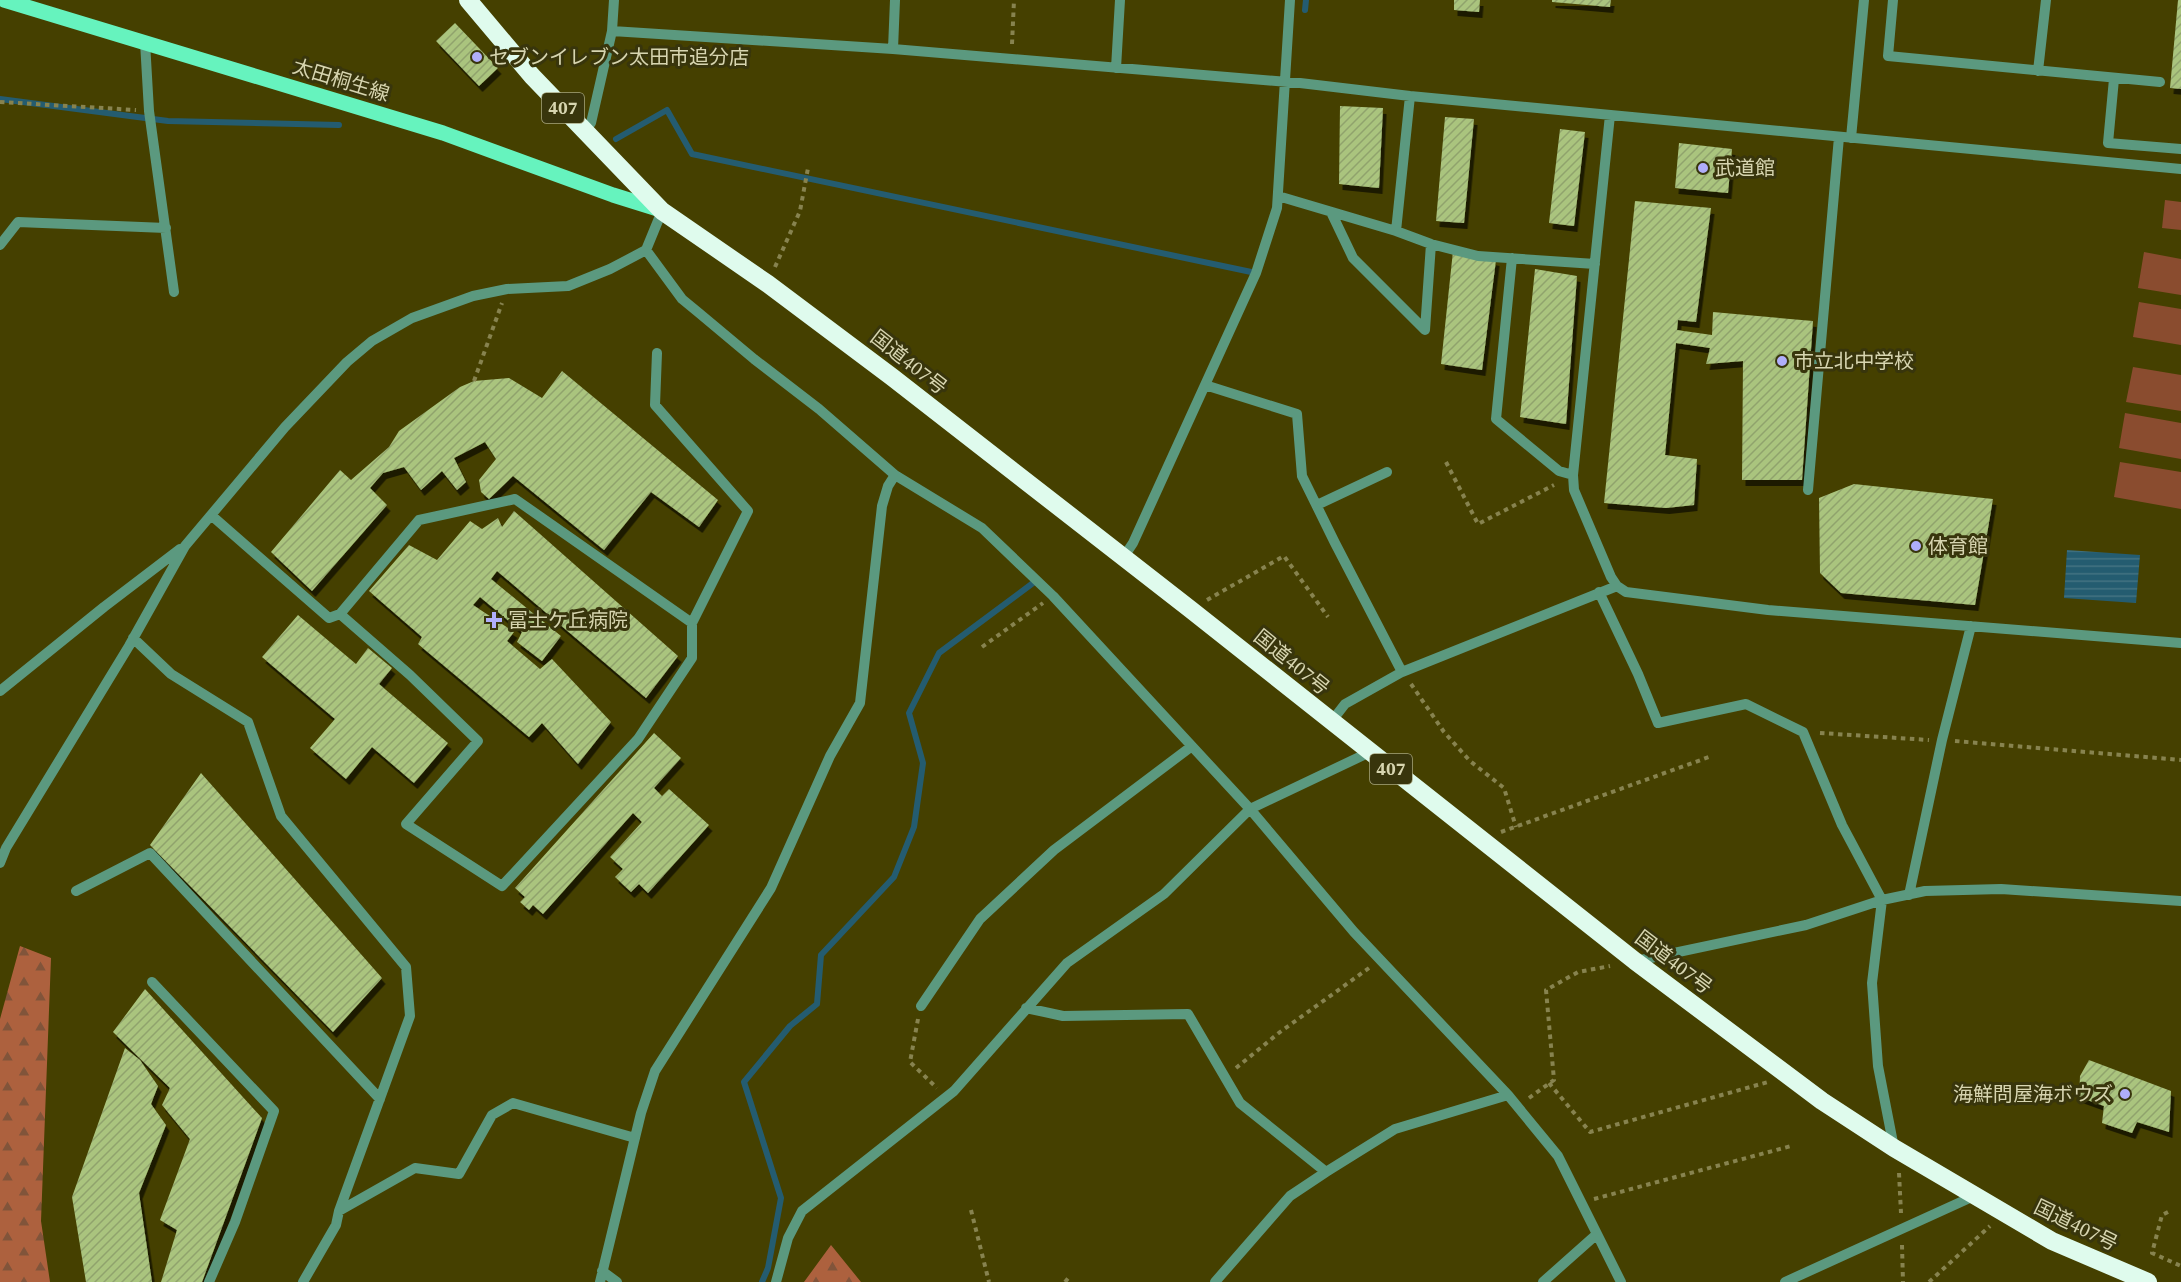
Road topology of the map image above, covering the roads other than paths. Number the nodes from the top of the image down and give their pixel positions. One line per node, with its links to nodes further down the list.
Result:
1 (4, 0): 11 (main road, 太田桐生線)
2 (468, 0): 20 (highway, 国道407号 / 407)
3 (614, 0): 10 (street)
4 (896, 0): 12 (street)
5 (1120, 0): 13 (street)
6 (1290, 0): 16 (street)
7 (1864, 0): 22 (street)
8 (1893, 0): 14 (street)
9 (2046, 0): 14 (street)
10 (612, 31): 12 (street); 20 (street)
11 (145, 42): 26 (main road, 太田桐生線); 28 (street)
12 (893, 49): 13 (street)
13 (1116, 68): 16 (street)
14 (2038, 71): 15 (street)
15 (2114, 78): 17 (street); 23 (street)
16 (1286, 81): 18 (street); 25 (street)
17 (2160, 82)
18 (1410, 96): 19 (street); 29 (street)
19 (1610, 115): 21 (street); 34 (street)
20 (584, 130): 26 (highway, 国道407号 / 407)
21 (1839, 137): 22 (street); 41 (street)
22 (1851, 138): 24 (street)
23 (2181, 149)
24 (2181, 169)
25 (1278, 196): 27 (street); 37 (street)
26 (663, 211): 32 (street); 45 (highway, 国道407号 / 407)
27 (1331, 212): 29 (street); 30 (street)
28 (166, 228): 31 (street); 35 (street)
29 (1396, 231): 30 (street)
30 (1431, 244): 33 (street)
31 (0, 245)
32 (646, 250): 39 (street); 43 (street)
33 (1512, 258): 34 (street); 40 (street)
34 (1595, 264): 40 (street)
35 (174, 292)
36 (657, 353): 49 (street)
37 (1205, 385): 42 (street); 45 (street)
38 (1387, 472): 42 (street)
39 (895, 475): 56 (street); 70 (street)
40 (1573, 475): 46 (street)
41 (1808, 490)
42 (1317, 506): 53 (street)
43 (211, 515): 44 (street); 48 (street)
44 (185, 546): 51 (street); 54 (street)
45 (1123, 558): 55 (highway, 国道407号 / 407)
46 (1617, 585): 47 (street); 50 (street)
47 (1599, 592): 53 (street); 62 (street)
48 (340, 614): 49 (street); 49 (street)
49 (692, 623)
50 (1971, 626): 52 (street); 61 (street)
51 (134, 638): 59 (street); 69 (street)
52 (2181, 643)
53 (1402, 672): 55 (street)
54 (0, 691)
55 (1331, 722): 57 (highway, 国道407号 / 407)
56 (1192, 746): 58 (street); 66 (street)
57 (1370, 752): 58 (street); 64 (highway, 国道407号 / 407)
58 (1250, 809): 67 (street); 68 (street)
59 (0, 863)
60 (76, 891): 69 (street)
61 (1908, 896): 62 (street); 63 (street)
62 (1882, 900): 64 (street); 71 (street)
63 (2181, 901)
64 (1635, 962): 71 (highway, 国道407号 / 407)
65 (152, 982): 77 (street)
66 (921, 1006)
67 (1026, 1008): 72 (street); 80 (street)
68 (1508, 1095): 72 (street); 75 (street)
69 (380, 1099): 74 (street)
70 (635, 1138): 74 (street); 76 (street)
71 (1894, 1148): 73 (highway, 国道407号 / 407)
72 (1326, 1173): 81 (street)
73 (1974, 1196): 84 (street); 85 (highway, 国道407号 / 407)
74 (339, 1210): 78 (street)
75 (1597, 1234): 82 (street); 83 (street)
76 (601, 1276): 79 (street)
77 (209, 1282)
78 (303, 1282)
79 (617, 1282)
80 (776, 1282)
81 (1215, 1282)
82 (1543, 1282)
83 (1621, 1282)
84 (1785, 1282)
85 (2148, 1282)

